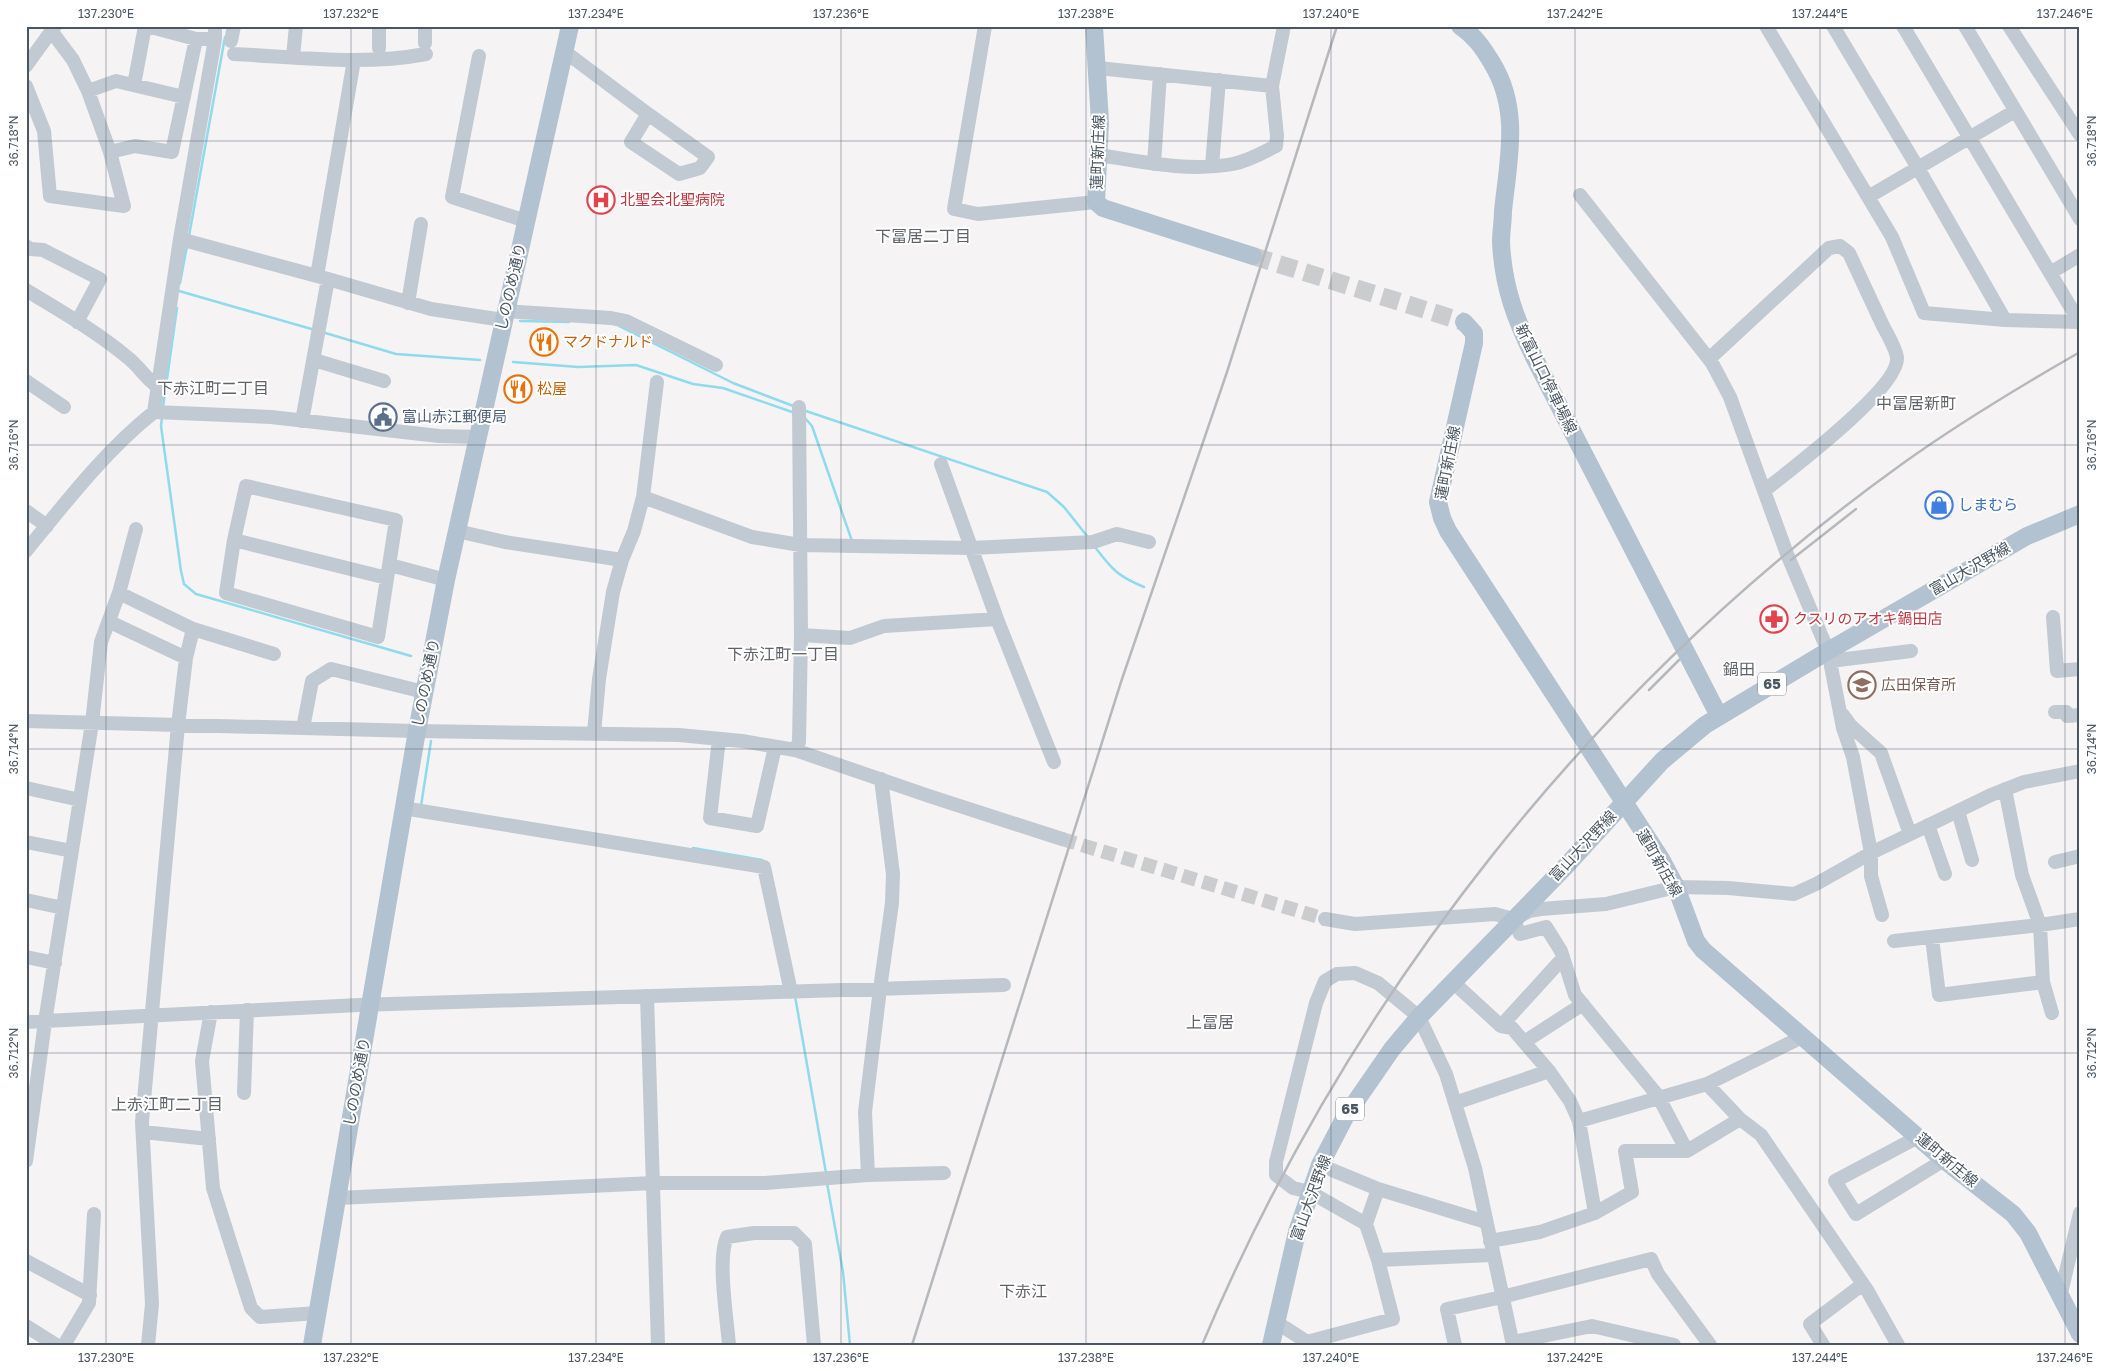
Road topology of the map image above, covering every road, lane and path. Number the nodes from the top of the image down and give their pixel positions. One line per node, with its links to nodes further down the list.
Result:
1 (146, 26): 18 (street); 28 (street)
2 (234, 26): 22 (street)
3 (296, 26): 22 (street)
4 (379, 26): 19 (street)
5 (425, 26): 23 (street)
6 (570, 26): 20 (main road, しののめ通り)
7 (985, 26): 44 (street)
8 (1094, 26): 25 (main road, 蓮町新庄線)
9 (1284, 26): 30 (street)
10 (1460, 26): 104 (main road, 新富山口停車場線)
11 (1766, 26): 43 (street)
12 (1833, 26): 41 (street)
13 (1904, 26): 36 (street)
14 (1965, 26): 33 (street)
15 (2009, 26): 35 (street)
16 (53, 29): 24 (street); 31 (street)
17 (215, 33): 18 (street); 48 (street)
18 (196, 39): 32 (street)
19 (379, 48)
20 (564, 50): 34 (street); 46 (main road, しののめ通り)
21 (479, 56): 46 (street)
22 (293, 57): 23 (street)
23 (354, 60): 53 (street)
24 (26, 66)
25 (1098, 68): 26 (street); 38 (main road, 蓮町新庄線)
26 (1160, 74): 27 (street); 39 (street)
27 (1219, 80): 30 (street); 40 (street)
28 (134, 85): 31 (street); 32 (street)
29 (26, 86): 37 (street)
30 (1272, 86): 40 (street)
31 (88, 92): 37 (street)
32 (184, 97): 37 (street)
33 (2015, 111): 36 (street); 45 (street)
34 (648, 114): 34 (street)
35 (2080, 135)
36 (1970, 137): 41 (street); 52 (street)
37 (110, 152)
38 (1099, 155): 39 (street); 44 (main road, 蓮町新庄線)
39 (1154, 164): 40 (street)
40 (1212, 166)
41 (1918, 168): 43 (street); 57 (street)
42 (1580, 196): 61 (street)
43 (1868, 197): 57 (street)
44 (1096, 202): 51 (main road, 蓮町新庄線)
45 (2080, 219)
46 (526, 221): 56 (main road, しののめ通り)
47 (421, 224): 55 (street)
48 (185, 240): 53 (street); 67 (street)
49 (26, 246): 58 (street)
50 (2080, 255): 52 (street)
51 (1253, 256)
52 (2050, 272): 60 (street)
53 (323, 277): 55 (street); 62 (street)
54 (26, 290): 58 (street)
55 (408, 303): 56 (street)
56 (504, 316): 63 (street); 72 (main road, しののめ通り)
57 (2005, 320): 60 (street)
58 (77, 322): 67 (street)
59 (1464, 322): 120 (main road, 蓮町新庄線)
60 (2080, 323)
61 (1709, 359): 74 (street); 74 (street)
62 (314, 360): 65 (street); 71 (street)
63 (716, 365)
64 (26, 381): 68 (street)
65 (384, 381)
66 (658, 382): 75 (street)
67 (158, 387): 70 (street)
68 (64, 407)
69 (799, 407): 83 (street)
70 (160, 412): 71 (street); 78 (street)
71 (302, 421): 72 (street)
72 (478, 437): 80 (main road, しののめ通り)
73 (941, 464): 84 (street)
74 (1764, 491): 97 (street)
75 (643, 497): 83 (street); 86 (street)
76 (26, 512): 78 (street)
77 (2080, 514): 97 (main road, 富山大沢野線 / 65)
78 (47, 526): 85 (street)
79 (136, 529): 89 (street)
80 (457, 531): 86 (street); 88 (main road, しののめ通り)
81 (234, 540): 87 (street); 87 (street); 87 (street)
82 (1149, 542): 84 (street)
83 (800, 545): 84 (street); 94 (street)
84 (972, 548): 91 (street)
85 (27, 549)
86 (622, 560): 110 (street)
87 (388, 572): 88 (street)
88 (446, 580): 100 (main road, しののめ通り)
89 (119, 593): 92 (street); 93 (street)
90 (2053, 617): 99 (street)
91 (997, 619): 94 (street); 114 (street)
92 (110, 622): 98 (street); 106 (street)
93 (193, 629): 96 (street); 98 (street)
94 (801, 635): 113 (street)
95 (1911, 651): 97 (street)
96 (274, 654)
97 (1829, 656): 101 (street); 104 (main road, 富山大沢野線 / 65)
98 (186, 658): 107 (street)
99 (2080, 669)
100 (424, 692): 108 (street); 109 (main road, しののめ通り)
101 (1840, 710): 124 (street); 128 (street)
102 (2056, 712): 103 (street)
103 (2080, 715)
104 (1719, 716): 120 (main road, 富山大沢野線 / 65)
105 (26, 721): 106 (street)
106 (92, 723): 107 (street); 119 (street)
107 (178, 725): 108 (street); 157 (street)
108 (303, 728): 109 (street)
109 (416, 731): 110 (street); 121 (main road, しののめ通り)
110 (594, 732): 111 (street)
111 (718, 739): 112 (street); 112 (street)
112 (776, 747): 113 (street)
113 (795, 750): 116 (street)
114 (1054, 762)
115 (2080, 772): 118 (street)
116 (880, 779): 125 (street); 149 (street)
117 (26, 788): 119 (street)
118 (2005, 789): 122 (street); 140 (street)
119 (80, 800): 127 (street)
120 (1623, 803): 133 (main road, 蓮町新庄線); 138 (main road, 富山大沢野線 / 65)
121 (403, 808): 150 (street); 153 (main road, しののめ通り)
122 (1958, 811): 123 (street); 130 (street)
123 (1928, 825): 124 (street); 132 (street)
124 (1910, 834): 128 (street)
125 (1062, 839)
126 (26, 842): 127 (street)
127 (72, 851): 135 (street)
128 (1871, 853): 133 (street); 136 (street)
129 (2080, 856): 131 (street)
130 (1972, 860)
131 (2055, 862)
132 (1945, 874)
133 (1676, 887): 138 (street); 162 (main road, 蓮町新庄線)
134 (26, 900): 135 (street)
135 (63, 908): 145 (street)
136 (1882, 914)
137 (1325, 919): 138 (street)
138 (1513, 919): 144 (street); 147 (main road, 富山大沢野線 / 65)
139 (2080, 919): 140 (street)
140 (2040, 926): 141 (street); 146 (street)
141 (1932, 938): 142 (street); 146 (street)
142 (1894, 941)
143 (26, 957): 145 (street)
144 (1563, 958): 152 (street); 161 (street)
145 (54, 963): 160 (street)
146 (2043, 982): 156 (street)
147 (1454, 983): 158 (main road, 富山大沢野線 / 65); 161 (street)
148 (1004, 985): 149 (street)
149 (880, 988): 150 (street); 179 (street)
150 (791, 992): 151 (street)
151 (647, 996): 153 (street); 180 (street)
152 (1583, 1004): 163 (street); 167 (street)
153 (369, 1005): 154 (street); 183 (main road, しののめ通り)
154 (247, 1010): 155 (street); 166 (street)
155 (211, 1012): 157 (street); 173 (street)
156 (2052, 1013)
157 (152, 1014): 160 (street); 171 (street)
158 (1419, 1017): 168 (street); 177 (main road, 富山大沢野線 / 65); 182 (street)
159 (26, 1022): 160 (street)
160 (45, 1022): 176 (street)
161 (1501, 1026): 163 (street)
162 (1804, 1036): 165 (street); 172 (main road, 蓮町新庄線)
163 (1524, 1042): 164 (street)
164 (1549, 1071): 168 (street); 170 (street)
165 (1707, 1084): 167 (street); 169 (street)
166 (244, 1093)
167 (1658, 1096): 170 (street); 174 (street)
168 (1455, 1103): 187 (street)
169 (1740, 1119): 174 (street); 192 (street)
170 (1579, 1120): 184 (street)
171 (143, 1132): 173 (street); 203 (street)
172 (1918, 1136): 175 (main road, 蓮町新庄線); 175 (street)
173 (209, 1139): 196 (street)
174 (1687, 1151): 184 (street)
175 (1944, 1160): 195 (main road, 蓮町新庄線)
176 (26, 1161)
177 (1320, 1165): 181 (street); 182 (main road, 富山大沢野線 / 65)
178 (944, 1173): 179 (street)
179 (868, 1175): 180 (street)
180 (653, 1183): 183 (street); 205 (street)
181 (1378, 1189): 187 (street); 188 (street)
182 (1310, 1192): 188 (street); 197 (main road, 富山大沢野線 / 65)
183 (338, 1198): 196 (main road, しののめ通り)
184 (1595, 1213): 189 (street)
185 (94, 1214): 193 (street)
186 (2080, 1214): 195 (street)
187 (1486, 1222): 189 (street)
188 (1366, 1224): 190 (street)
189 (1491, 1248): 190 (street); 194 (street)
190 (1378, 1260): 197 (street)
191 (26, 1261): 193 (street)
192 (1862, 1284): 212 (street); 213 (street)
193 (90, 1295): 202 (street)
194 (1502, 1297): 200 (street); 209 (street); 211 (street)
195 (2060, 1297): 199 (main road, 蓮町新庄線)
196 (318, 1313): 204 (main road, しののめ通り)
197 (1276, 1322): 208 (main road, 富山大沢野線 / 65)
198 (26, 1326): 201 (street)
199 (2080, 1334)
200 (1513, 1343): 210 (street)
201 (56, 1345)
202 (64, 1345)
203 (148, 1345)
204 (312, 1345)
205 (658, 1345)
206 (729, 1345): 207 (street)
207 (814, 1345)
208 (1272, 1345)
209 (1455, 1345)
210 (1674, 1345)
211 (1710, 1345)
212 (1824, 1345)
213 (1898, 1345)

